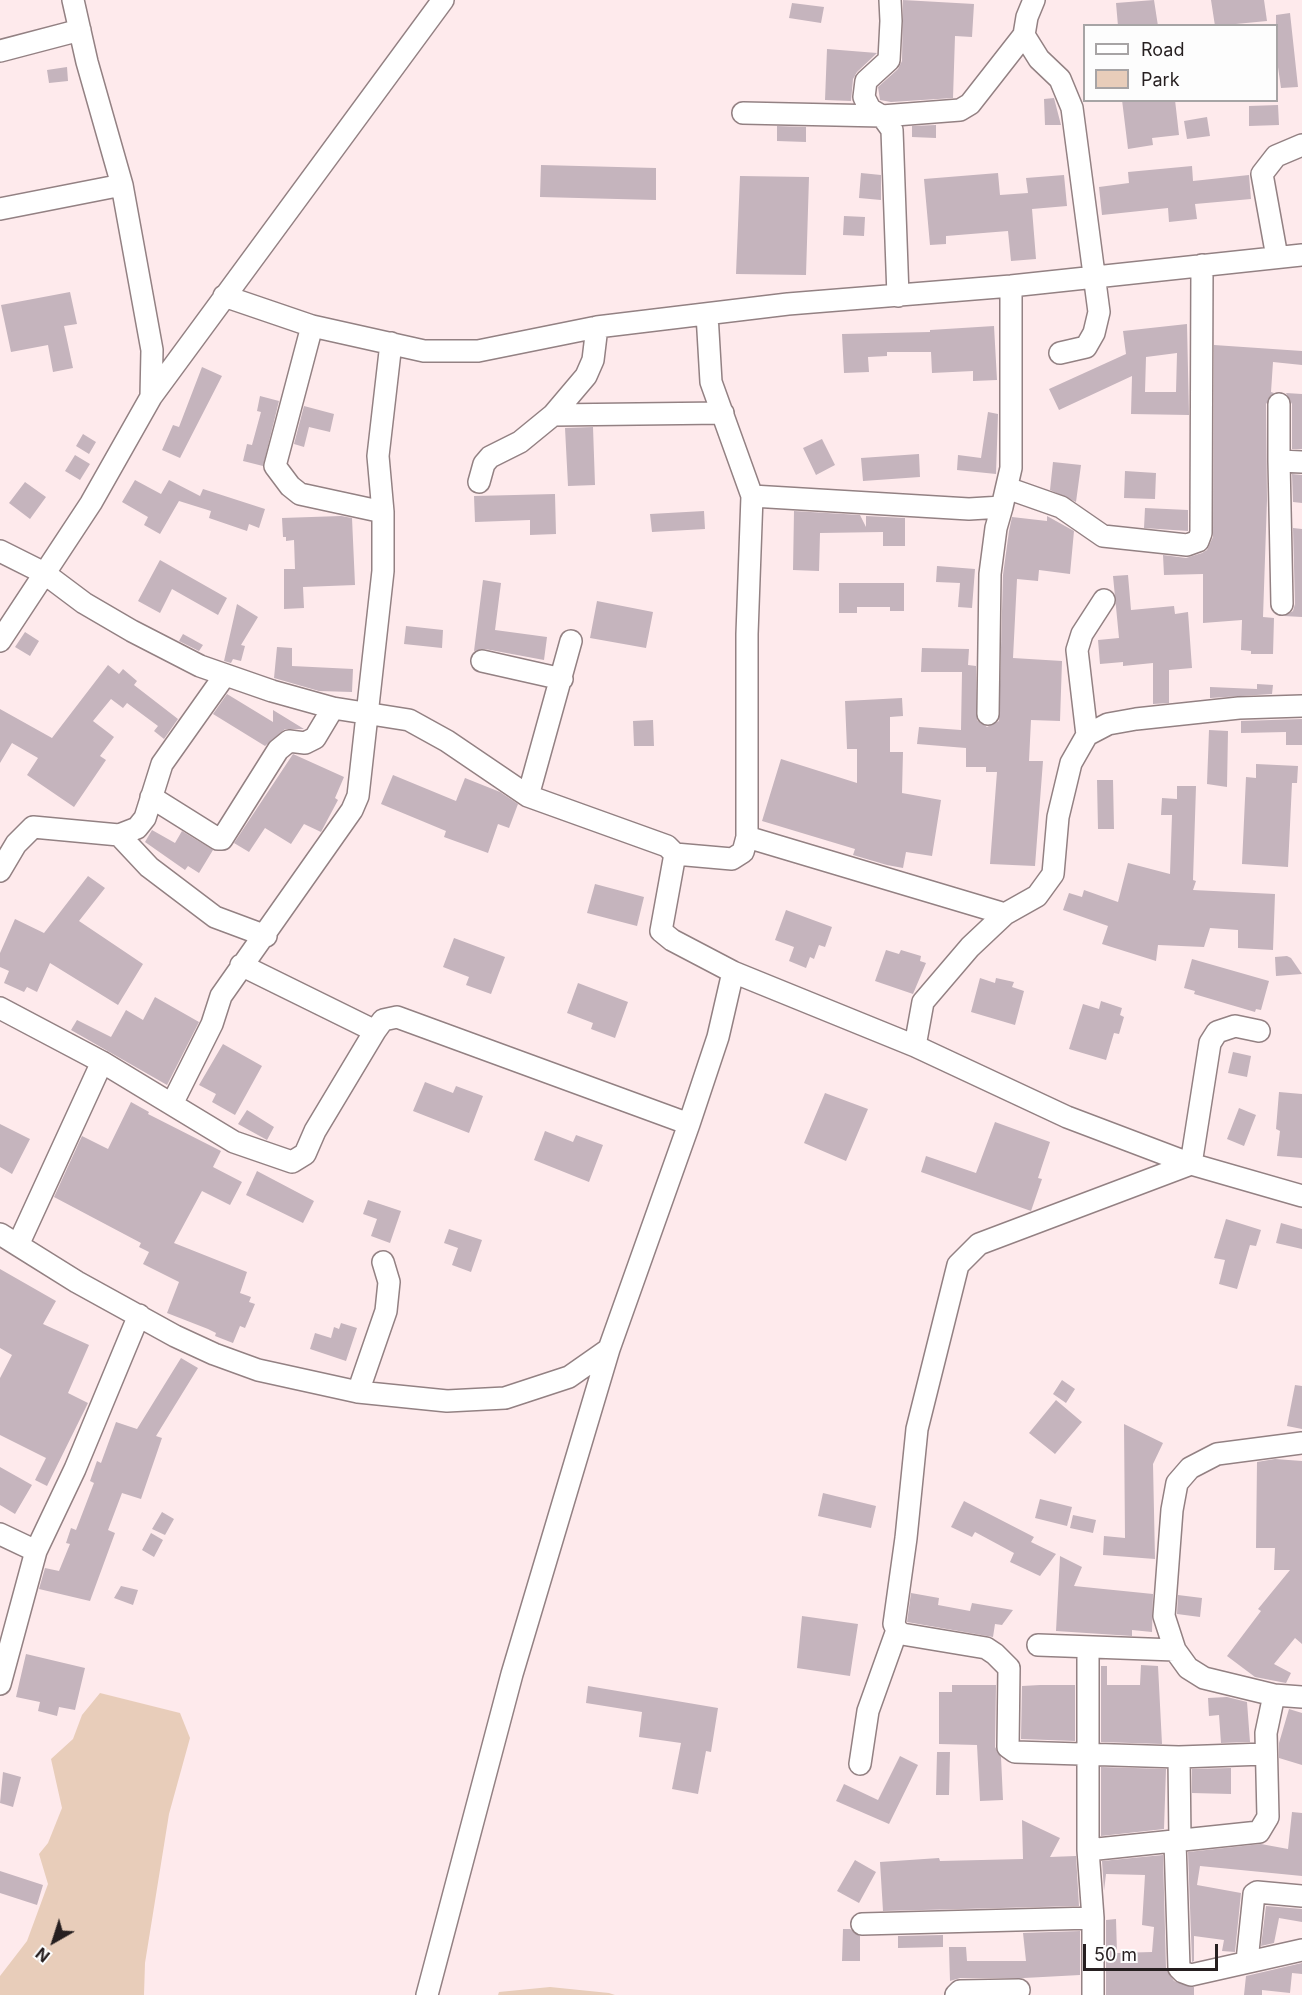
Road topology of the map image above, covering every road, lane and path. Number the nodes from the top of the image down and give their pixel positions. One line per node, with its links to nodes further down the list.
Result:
1 (73, 0): 5 (street)
2 (443, 0): 18 (street)
3 (890, 0): 9 (street)
4 (1034, 0): 6 (street)
5 (80, 30): 7 (street); 11 (street)
6 (1024, 35): 9 (street); 16 (street)
7 (0, 51)
8 (743, 113): 9 (street)
9 (882, 116): 19 (street)
10 (1302, 145): 14 (street)
11 (122, 185): 12 (street); 25 (street)
12 (0, 209)
13 (1302, 255): 14 (street)
14 (1277, 257): 15 (street)
15 (1202, 266): 16 (street); 33 (street)
16 (1092, 276): 17 (street); 24 (street)
17 (1011, 286): 19 (street); 33 (street)
18 (224, 296): 21 (street); 25 (street)
19 (898, 296): 20 (street)
20 (707, 314): 22 (street); 27 (street)
21 (312, 326): 23 (street); 34 (street)
22 (597, 327): 23 (street); 28 (street)
23 (391, 343): 34 (street)
24 (1060, 353)
25 (151, 397): 36 (street)
26 (1279, 404): 29 (street)
27 (723, 412): 28 (street); 32 (street)
28 (553, 415): 31 (street)
29 (1279, 461): 30 (street); 38 (street)
30 (1302, 462)
31 (479, 482)
32 (752, 496): 33 (street); 52 (street)
33 (1005, 497): 47 (street)
34 (383, 512): 46 (street)
35 (0, 551): 36 (street)
36 (44, 573): 39 (street); 42 (street)
37 (1104, 600): 48 (street)
38 (1282, 604)
39 (0, 641)
40 (571, 641): 43 (street)
41 (482, 661): 43 (street)
42 (225, 675): 45 (street); 50 (street)
43 (562, 679): 49 (street)
44 (1302, 706): 48 (street)
45 (333, 708): 46 (street); 50 (street)
46 (367, 713): 49 (street); 56 (street)
47 (988, 714)
48 (1087, 735): 55 (street)
49 (528, 796): 53 (street)
50 (151, 797): 51 (street)
51 (119, 835): 54 (street); 56 (street)
52 (747, 837): 53 (street); 55 (street)
53 (675, 854): 58 (street)
54 (0, 871)
55 (1005, 914): 62 (street)
56 (266, 936): 57 (street)
57 (241, 965): 60 (street); 64 (street)
58 (733, 972): 62 (street); 65 (street)
59 (0, 1008): 63 (street)
60 (375, 1031): 64 (street); 65 (street)
61 (1259, 1031): 66 (street)
62 (915, 1046): 66 (street)
63 (102, 1062): 64 (street); 68 (street)
64 (172, 1104)
65 (689, 1124): 71 (street)
66 (1191, 1164): 67 (street); 76 (street)
67 (1302, 1196)
68 (5, 1238): 70 (street)
69 (383, 1262): 72 (street)
70 (139, 1315): 72 (street); 75 (street)
71 (609, 1349): 72 (street); 95 (street)
72 (358, 1392)
73 (1302, 1443): 79 (street)
74 (0, 1534): 75 (street)
75 (36, 1551): 80 (street)
76 (897, 1630): 83 (street); 86 (street)
77 (1038, 1646): 78 (street)
78 (1088, 1647): 79 (street); 83 (street)
79 (1175, 1650): 81 (street)
80 (0, 1684)
81 (1274, 1695): 82 (street); 84 (street)
82 (1302, 1697)
83 (1089, 1752): 85 (street); 88 (street)
84 (1265, 1754): 85 (street); 87 (street)
85 (1179, 1757): 87 (street)
86 (860, 1764)
87 (1177, 1841): 88 (street); 93 (street)
88 (1088, 1850): 90 (street)
89 (1302, 1896): 93 (street)
90 (1093, 1918): 91 (street); 97 (street)
91 (862, 1924)
92 (1302, 1950): 93 (street)
93 (1247, 1961)
94 (1019, 1990): 96 (street)
95 (427, 1995)
96 (956, 1995)
97 (1093, 1995)

